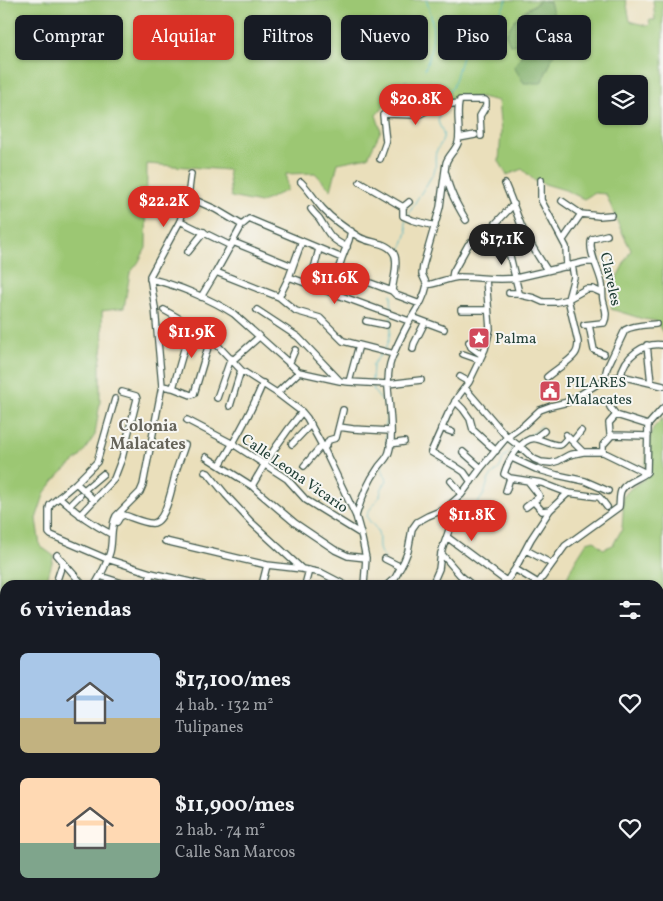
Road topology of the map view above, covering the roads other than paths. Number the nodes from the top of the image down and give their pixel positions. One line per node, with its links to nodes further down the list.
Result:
1 (460, 102): 2 (street); 2 (street); 3 (street)
2 (459, 138): 4 (street)
3 (380, 159)
4 (445, 170): 18 (street); 21 (street)
5 (191, 174): 10 (street)
6 (541, 180): 25 (street)
7 (301, 182): 22 (street)
8 (360, 182): 14 (street)
9 (506, 184): 13 (street)
10 (188, 197): 19 (street); 20 (street)
11 (562, 201): 16 (street)
12 (409, 202): 14 (street)
13 (514, 204): 36 (street); 40 (street)
14 (402, 207): 21 (street)
15 (310, 209): 28 (street)
16 (581, 214): 17 (street); 25 (street)
17 (611, 215)
18 (466, 220)
19 (180, 221): 23 (street); 42 (street)
20 (242, 226): 26 (street); 27 (street)
21 (435, 226): 45 (street)
22 (351, 231): 28 (street); 46 (street)
23 (204, 232): 27 (street); 31 (street)
24 (607, 236): 33 (street, Claveles)
25 (563, 240): 35 (street)
26 (302, 241): 30 (street); 34 (street)
27 (232, 244): 34 (street); 38 (street)
28 (346, 247): 32 (street)
29 (508, 248): 41 (street)
30 (319, 249): 32 (street); 44 (street)
31 (188, 252)
32 (342, 258): 37 (street)
33 (594, 262): 35 (street); 50 (street, Claveles)
34 (292, 266): 39 (street)
35 (570, 266): 36 (street); 53 (street)
36 (547, 270): 41 (street)
37 (338, 271): 46 (street); 47 (street)
38 (216, 272): 51 (street); 52 (street)
39 (289, 277): 44 (street); 52 (street)
40 (452, 278): 43 (street); 45 (street)
41 (516, 278): 43 (street); 49 (street)
42 (150, 279): 51 (street); 95 (street)
43 (486, 279): 59 (street)
44 (307, 284): 47 (street)
45 (427, 285): 54 (street)
46 (391, 290): 54 (street)
47 (331, 292): 57 (street)
48 (509, 293): 49 (street)
49 (519, 293): 53 (street)
50 (602, 293): 53 (street); 78 (street, Claveles)
51 (201, 297): 69 (street)
52 (279, 297): 71 (street)
53 (568, 299): 85 (street)
54 (420, 304): 60 (street)
55 (164, 310): 65 (street)
56 (257, 310): 89 (street)
57 (381, 310): 60 (street); 63 (street)
58 (461, 310): 59 (street)
59 (488, 310): 79 (street)
60 (411, 319): 62 (street); 76 (street)
61 (366, 321): 63 (street)
62 (425, 322): 67 (street); 74 (street)
63 (377, 324): 66 (street)
64 (656, 324): 88 (street)
65 (191, 325): 68 (street); 97 (street)
66 (386, 325)
67 (444, 329)
68 (211, 337): 80 (street); 97 (street)
69 (259, 337): 80 (street); 81 (street)
70 (469, 342): 79 (street)
71 (359, 344): 76 (street); 90 (street)
72 (663, 345): 73 (street)
73 (647, 346): 84 (street); 93 (street)
74 (413, 349)
75 (295, 350): 81 (street)
76 (394, 354): 94 (street)
77 (463, 354): 79 (street)
78 (604, 354)
79 (481, 358): 91 (street)
80 (232, 359): 82 (street); 101 (street)
81 (288, 364): 83 (street)
82 (241, 370): 92 (street); 104 (street)
83 (298, 372): 89 (street); 100 (street)
84 (621, 376): 88 (street); 93 (street)
85 (547, 377)
86 (460, 378): 91 (street)
87 (421, 380): 94 (street)
88 (604, 380): 121 (street)
89 (340, 381): 90 (street)
90 (349, 382): 94 (street)
91 (469, 382): 98 (street)
92 (263, 383): 100 (street); 125 (street)
93 (651, 383): 96 (street)
94 (388, 384): 115 (street)
95 (162, 386): 97 (street); 165 (street)
96 (663, 386)
97 (172, 388)
98 (465, 388): 103 (street); 121 (street)
99 (122, 392): 156 (street)
100 (277, 393): 108 (street)
101 (217, 398)
102 (114, 399): 148 (street)
103 (456, 401): 114 (street); 131 (street)
104 (230, 406)
105 (610, 407): 109 (street)
106 (663, 408): 112 (street)
107 (343, 410): 113 (street)
108 (302, 412): 111 (street); 137 (street)
109 (616, 415): 112 (street); 119 (street)
110 (187, 420): 125 (street, Calle Leona Vicario)
111 (311, 424): 126 (street); 130 (street)
112 (648, 425): 120 (street)
113 (340, 427): 115 (street); 130 (street)
114 (441, 428): 118 (street); 147 (street)
115 (388, 431): 127 (street)
116 (544, 431): 122 (street)
117 (581, 431): 123 (street)
118 (452, 432)
119 (612, 435): 120 (street); 134 (street)
120 (648, 436): 142 (street)
121 (507, 437): 129 (street); 131 (street)
122 (535, 438): 123 (street); 129 (street)
123 (569, 438): 133 (street)
124 (404, 442): 127 (street)
125 (233, 444): 137 (street, Calle Leona Vicario); 138 (street)
126 (292, 444)
127 (390, 444): 164 (street)
128 (185, 445): 165 (street)
129 (517, 445): 133 (street); 136 (street)
130 (323, 447): 139 (street); 164 (street)
131 (496, 451): 140 (street)
132 (462, 452): 140 (street)
133 (583, 452): 134 (street)
134 (602, 452): 142 (street)
135 (206, 458): 138 (street)
136 (512, 458): 144 (street); 150 (street)
137 (264, 465): 149 (street); 166 (street, Calle Leona Vicario)
138 (220, 466): 149 (street)
139 (304, 466)
140 (481, 468): 147 (street)
141 (205, 472): 179 (street)
142 (646, 473): 176 (street)
143 (103, 474): 152 (street)
144 (510, 478): 146 (street); 151 (street)
145 (451, 481): 154 (street)
146 (528, 481): 153 (street); 157 (street)
147 (471, 482): 154 (street)
148 (76, 483): 152 (street); 155 (street)
149 (252, 486): 172 (street)
150 (608, 490)
151 (506, 491)
152 (82, 493): 156 (street); 158 (street)
153 (568, 493): 160 (street); 162 (street)
154 (461, 496): 161 (street)
155 (59, 498): 158 (street); 173 (street)
156 (94, 500): 163 (street)
157 (533, 501): 159 (street); 162 (street)
158 (69, 506): 163 (street)
159 (526, 507)
160 (607, 507)
161 (445, 509): 167 (street); 178 (street)
162 (550, 510): 169 (street)
163 (80, 515): 165 (street)
164 (356, 516): 166 (street)
165 (112, 531): 173 (street)
166 (361, 534): 172 (street)
167 (447, 537): 170 (street); 197 (street)
168 (165, 541): 177 (street)
169 (526, 550): 176 (street); 180 (street)
170 (441, 553): 195 (street); 196 (street)
171 (57, 555): 175 (street)
172 (366, 558): 193 (street)
173 (107, 559): 182 (street); 183 (street)
174 (385, 559): 178 (street)
175 (63, 562): 184 (street); 185 (street)
176 (552, 564): 200 (street)
177 (267, 565): 179 (street); 190 (street)
178 (399, 566): 194 (street)
179 (302, 569): 181 (street)
180 (516, 569): 198 (street); 199 (street)
181 (309, 570): 191 (street); 192 (street)
182 (151, 573): 188 (street); 189 (street)
183 (100, 576): 186 (street); 187 (street)
184 (57, 580)
185 (79, 580)
186 (98, 580)
187 (112, 580)
188 (149, 580)
189 (176, 580)
190 (263, 580)
191 (306, 580)
192 (335, 580)
193 (364, 580)
194 (393, 580)
195 (434, 580)
196 (466, 580)
197 (502, 580)
198 (507, 580)
199 (532, 580)
200 (541, 580)

